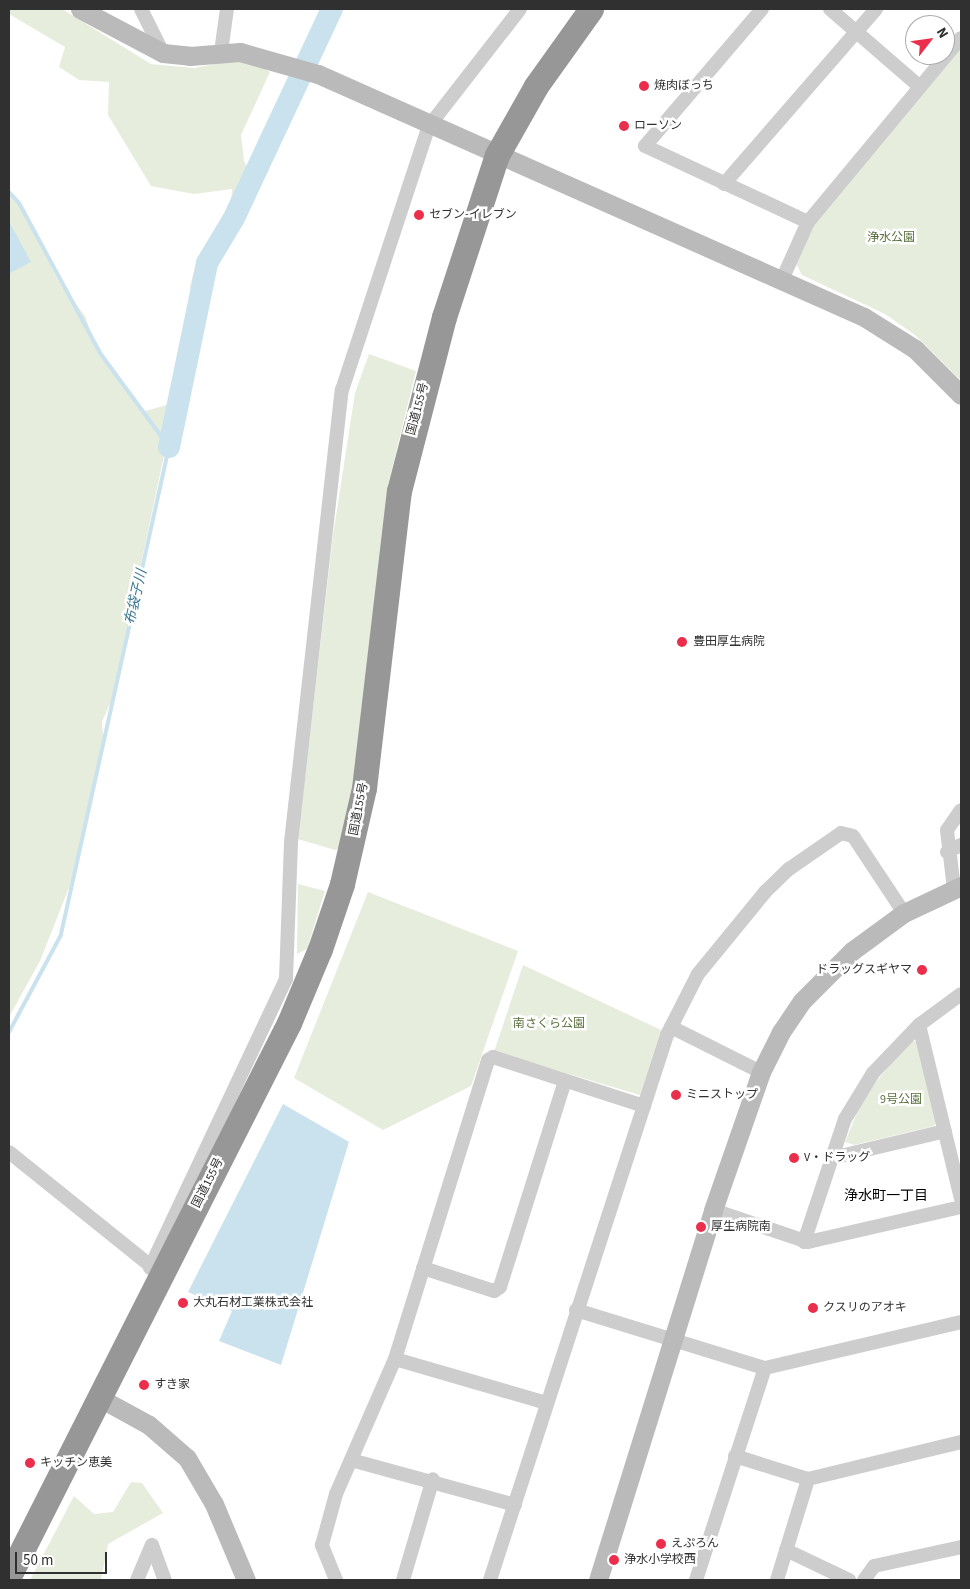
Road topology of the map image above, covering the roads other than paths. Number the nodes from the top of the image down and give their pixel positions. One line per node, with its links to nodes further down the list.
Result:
1 (80, 9): 12 (street)
2 (141, 9): 12 (street)
3 (227, 9): 11 (street)
4 (520, 9): 14 (street)
5 (592, 9): 15 (highway, 国道155号)
6 (762, 9): 16 (street)
7 (830, 9): 9 (street)
8 (876, 9): 9 (street)
9 (856, 32): 13 (street); 16 (street)
10 (961, 38): 13 (street)
11 (222, 52): 12 (street); 14 (street)
12 (162, 53)
13 (920, 87): 17 (street)
14 (429, 126): 15 (street); 39 (street)
15 (497, 155): 18 (street); 39 (highway, 国道155号)
16 (724, 184): 17 (street)
17 (808, 222): 18 (street)
18 (781, 282): 19 (street)
19 (961, 395)
20 (961, 810): 22 (street)
21 (961, 845): 22 (street)
22 (947, 852): 23 (street)
23 (958, 888): 24 (street)
24 (904, 913): 27 (street); 28 (street)
25 (961, 994): 26 (street)
26 (919, 1025): 31 (street); 33 (street)
27 (671, 1027): 28 (street); 30 (street)
28 (761, 1072): 36 (street)
29 (565, 1081): 30 (street); 38 (street); 38 (street)
30 (644, 1106): 40 (street)
31 (945, 1131): 33 (street); 34 (street)
32 (9, 1152): 39 (street)
33 (832, 1158): 37 (street)
34 (961, 1198)
35 (961, 1207): 37 (street)
36 (713, 1210): 37 (street); 42 (street)
37 (804, 1242)
38 (423, 1268): 43 (street)
39 (156, 1271): 45 (highway, 国道155号)
40 (576, 1310): 42 (street); 46 (street)
41 (961, 1322): 44 (street)
42 (673, 1340): 44 (street); 62 (street)
43 (395, 1360): 46 (street); 49 (street)
44 (765, 1368): 48 (street)
45 (98, 1398): 55 (highway, 国道155号); 58 (street)
46 (546, 1403): 52 (street)
47 (961, 1442): 51 (street)
48 (735, 1456): 51 (street); 63 (street)
49 (351, 1460): 50 (street); 59 (street)
50 (433, 1479): 52 (street); 60 (street)
51 (808, 1479): 54 (street)
52 (515, 1505): 61 (street)
53 (961, 1547): 66 (street)
54 (786, 1550): 64 (street); 65 (street)
55 (9, 1576)
56 (137, 1580): 57 (street)
57 (165, 1580)
58 (246, 1580)
59 (336, 1580)
60 (403, 1580)
61 (490, 1580)
62 (598, 1580)
63 (696, 1580)
64 (777, 1580)
65 (849, 1580)
66 (864, 1580)

